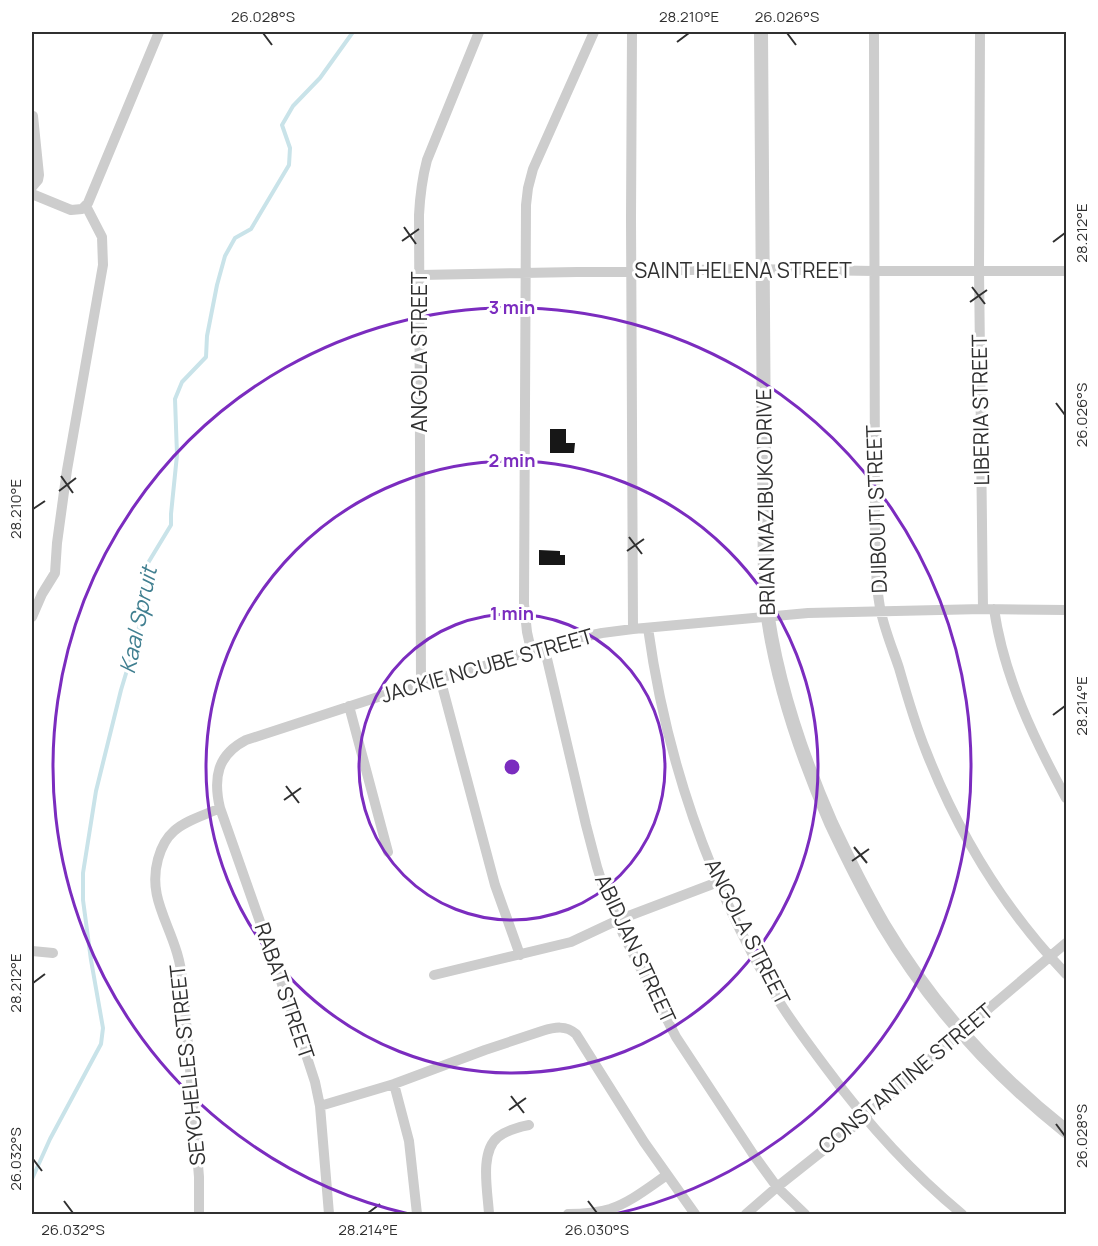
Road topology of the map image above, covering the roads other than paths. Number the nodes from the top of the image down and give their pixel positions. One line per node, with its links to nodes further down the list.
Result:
1 (159, 32): 11 (street)
2 (479, 32): 18 (street, ANGOLA STREET)
3 (594, 32): 17 (street)
4 (632, 32): 14 (street)
5 (761, 32): 12 (street, BRIAN MAZIBUKO DRIVE)
6 (874, 32): 15 (street, DJIBOUTI STREET)
7 (980, 32): 13 (street, LIBERIA STREET)
8 (33, 116): 9 (street)
9 (32, 187)
10 (32, 194): 11 (street)
11 (81, 208): 19 (street)
12 (762, 270): 14 (street, SAINT HELENA STREET); 15 (street, SAINT HELENA STREET); 23 (street, BRIAN MAZIBUKO DRIVE)
13 (979, 270): 15 (street, SAINT HELENA STREET); 16 (street, SAINT HELENA STREET); 20 (street, LIBERIA STREET)
14 (632, 271): 17 (street, SAINT HELENA STREET); 26 (street)
15 (874, 271): 22 (street, DJIBOUTI STREET)
16 (1066, 271)
17 (526, 273): 18 (street, SAINT HELENA STREET); 28 (street)
18 (420, 275): 30 (street, ANGOLA STREET)
19 (37, 592): 24 (street)
20 (989, 609): 21 (street, JACKIE NCUBE STREET); 22 (street, JACKIE NCUBE STREET); 33 (street, LIBERIA STREET)
21 (1066, 610)
22 (881, 611): 23 (street, JACKIE NCUBE STREET); 42 (street, DJIBOUTI STREET)
23 (767, 616): 25 (street, JACKIE NCUBE STREET); 45 (street, BRIAN MAZIBUKO DRIVE)
24 (32, 617)
25 (648, 628): 26 (street, JACKIE NCUBE STREET); 36 (street, ANGOLA STREET)
26 (633, 629): 27 (street, JACKIE NCUBE STREET)
27 (544, 646): 28 (street, JACKIE NCUBE STREET); 37 (street, ABIDJAN STREET)
28 (531, 650): 29 (street, JACKIE NCUBE STREET)
29 (440, 678): 30 (street, JACKIE NCUBE STREET); 41 (street)
30 (421, 683): 31 (street, JACKIE NCUBE STREET)
31 (349, 706): 32 (street, JACKIE NCUBE STREET); 35 (street)
32 (217, 773): 34 (street, RABAT STREET)
33 (1066, 798)
34 (220, 808): 47 (street, RABAT STREET); 53 (street, SEYCHELLES STREET)
35 (388, 852)
36 (718, 882): 37 (street); 48 (street, ANGOLA STREET)
37 (618, 920): 41 (street); 52 (street, ABIDJAN STREET)
38 (1066, 943): 42 (street, CONSTANTINE STREET)
39 (32, 951): 40 (street)
40 (53, 953)
41 (520, 955): 44 (street)
42 (1050, 957): 43 (street, DJIBOUTI STREET); 45 (street, CONSTANTINE STREET)
43 (1066, 974)
44 (434, 975)
45 (962, 1032): 48 (street, CONSTANTINE STREET); 50 (street, BRIAN MAZIBUKO DRIVE)
46 (394, 1084): 47 (street); 51 (street); 55 (street)
47 (320, 1106): 54 (street, RABAT STREET)
48 (864, 1118): 52 (street, CONSTANTINE STREET); 61 (street, ANGOLA STREET)
49 (529, 1125): 56 (street)
50 (1066, 1131)
51 (667, 1175): 57 (street); 58 (street)
52 (777, 1187): 59 (street, CONSTANTINE STREET); 60 (street, ABIDJAN STREET)
53 (199, 1215)
54 (328, 1215)
55 (417, 1215)
56 (489, 1215)
57 (568, 1215)
58 (695, 1215)
59 (746, 1215)
60 (805, 1215)
61 (962, 1215)

